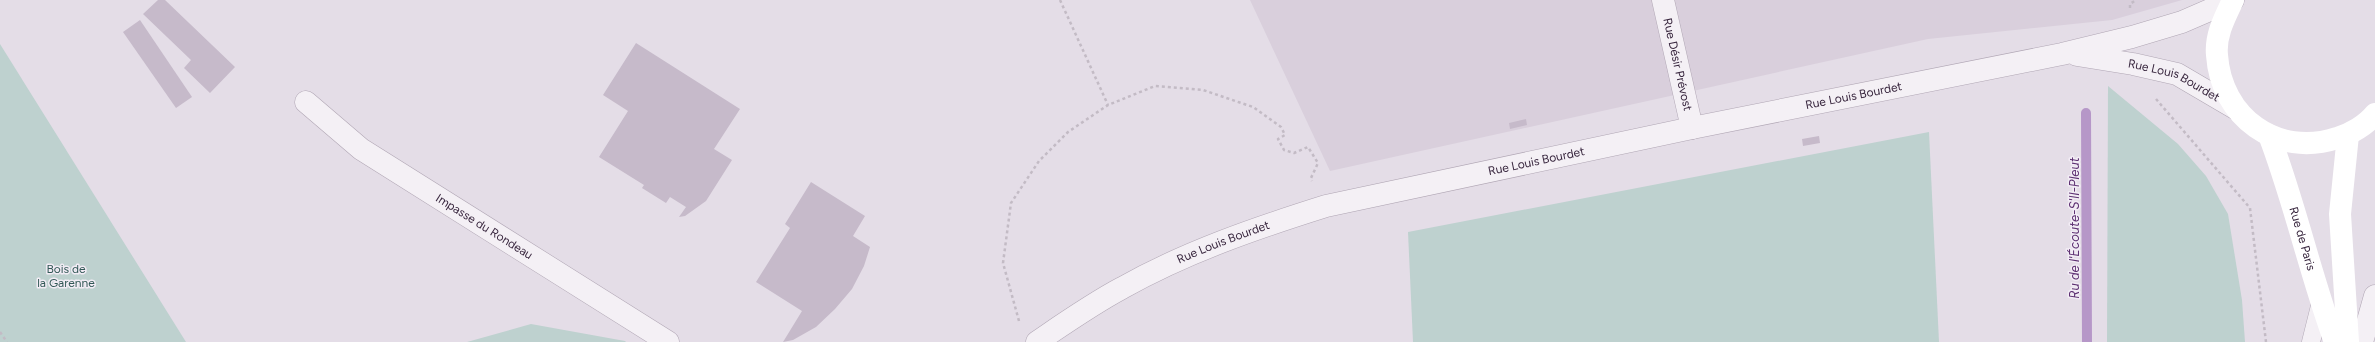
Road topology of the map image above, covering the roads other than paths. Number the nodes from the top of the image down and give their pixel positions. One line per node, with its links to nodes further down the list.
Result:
1 (1663, 0): 7 (street, Rue Désir Prévost)
2 (2233, 0): 3 (street, Rue Louis Bourdet); 5 (main road)
3 (2062, 54): 5 (street, Rue Louis Bourdet); 7 (street, Rue Louis Bourdet)
4 (306, 102): 12 (street, Impasse du Rondeau)
5 (2235, 108): 8 (main road)
6 (2373, 118): 9 (main road)
7 (1692, 128): 13 (street, Rue Louis Bourdet)
8 (2269, 135): 9 (main road); 11 (main road, Rue de Paris)
9 (2348, 135): 16 (main road)
10 (2375, 296): 17 (street)
11 (2321, 302): 14 (lane); 15 (main road, Rue de Paris)
12 (668, 342)
13 (1037, 342)
14 (2311, 342)
15 (2335, 342)
16 (2348, 342)
17 (2362, 342)

